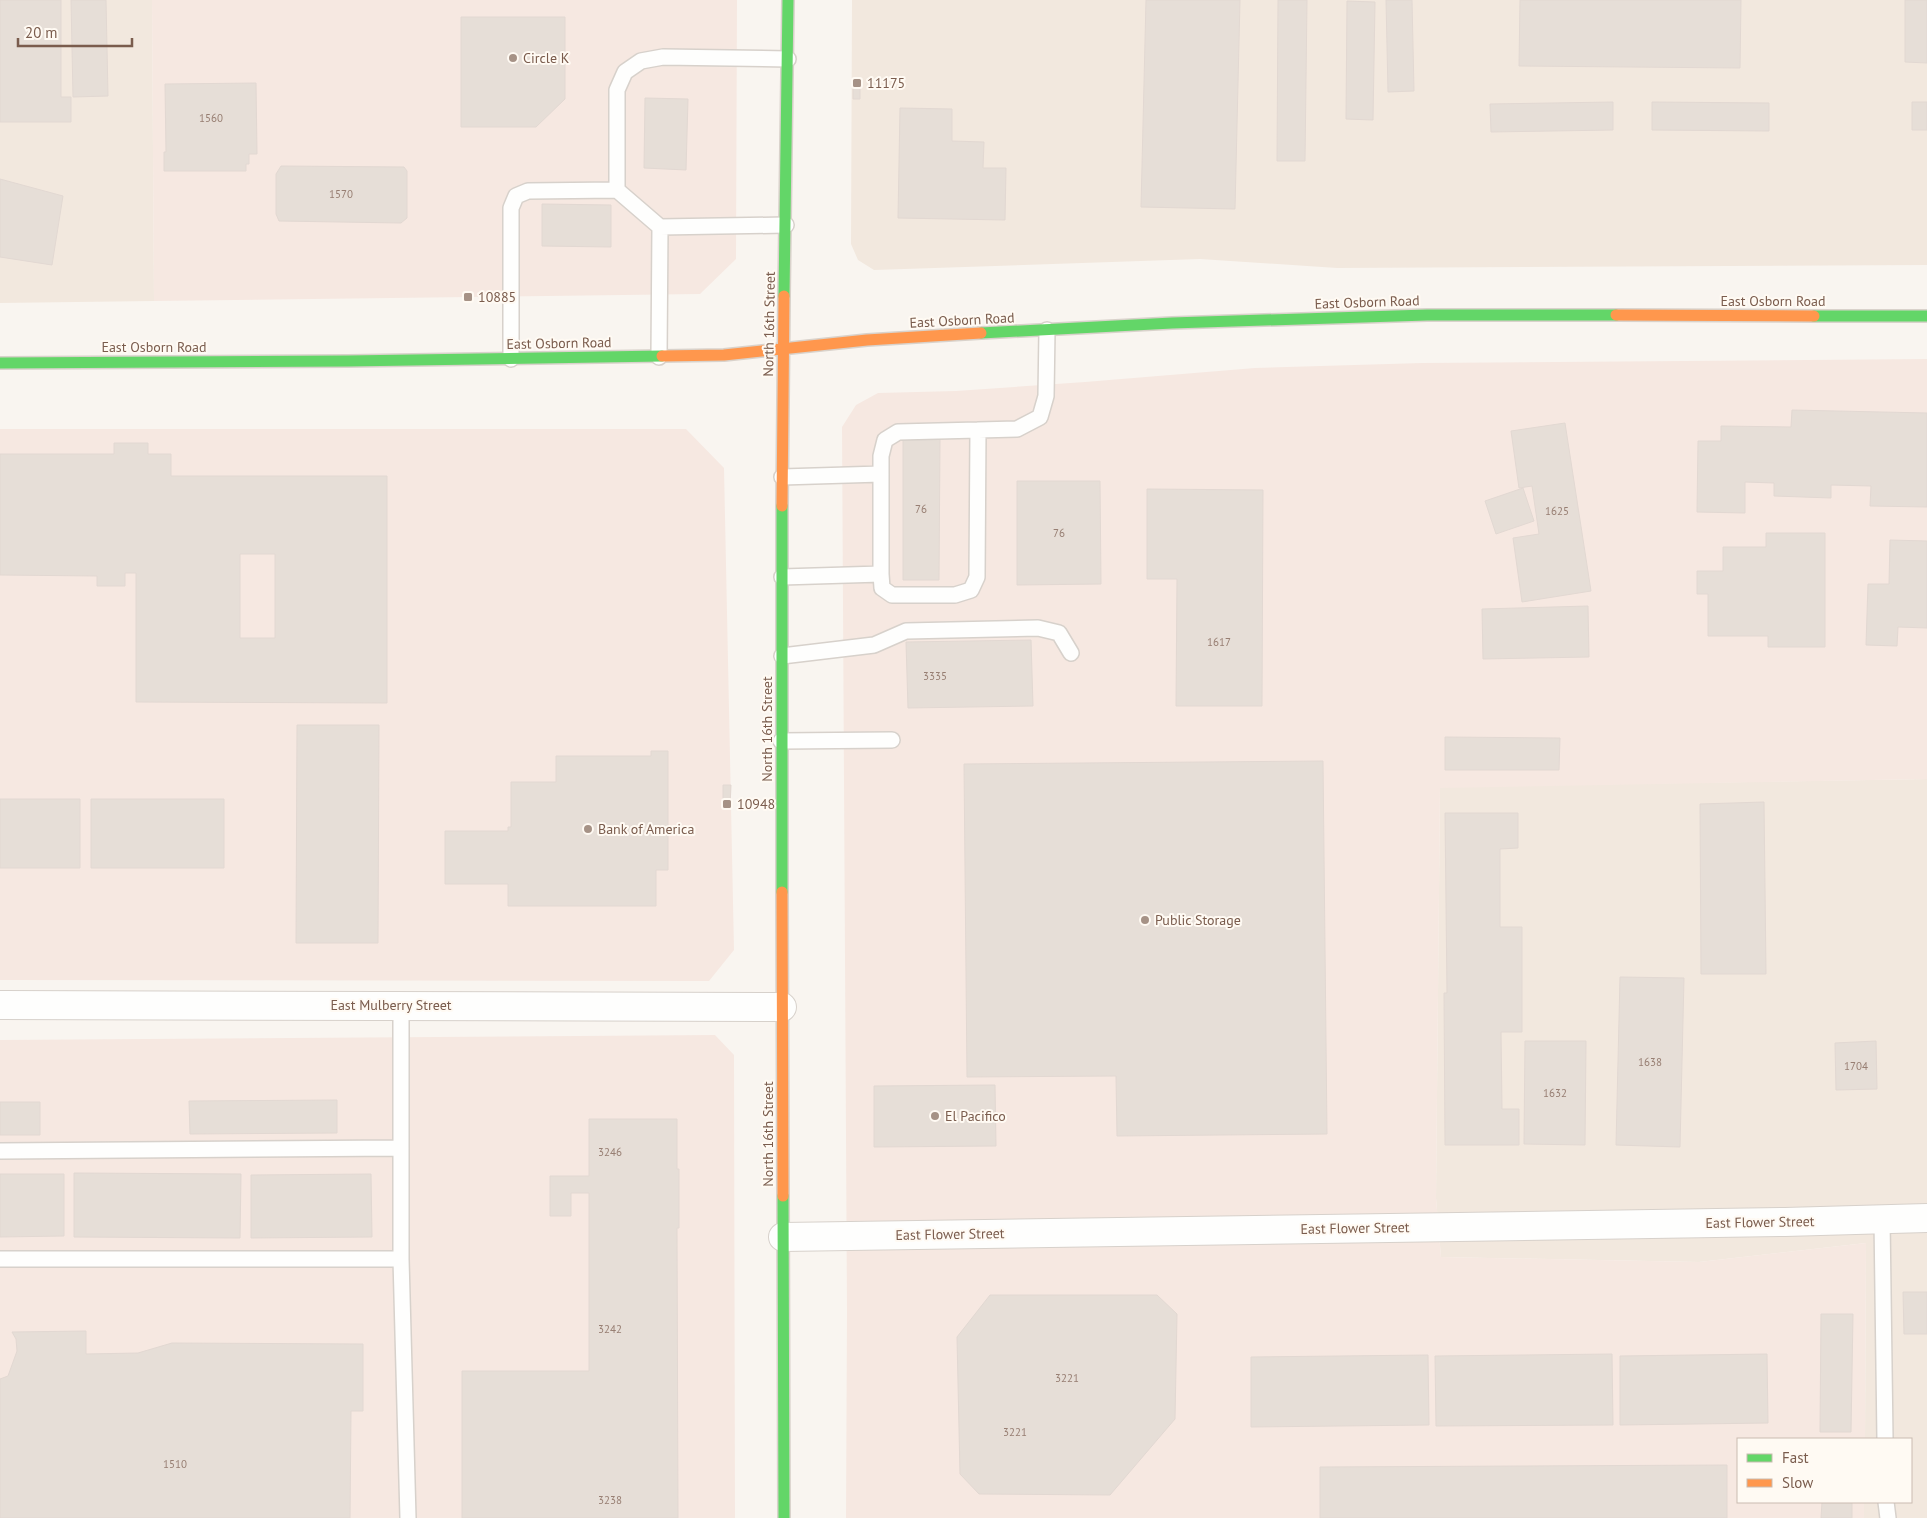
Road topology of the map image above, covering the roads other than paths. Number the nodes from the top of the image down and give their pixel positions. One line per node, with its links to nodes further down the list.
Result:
1 (788, 0): 2 (main road, North 16th Street)
2 (788, 59): 3 (lane); 4 (main road, North 16th Street)
3 (617, 190): 5 (lane); 10 (lane)
4 (786, 225): 5 (lane); 8 (main road, North 16th Street)
5 (660, 226): 9 (lane)
6 (1927, 316): 7 (main road, East Osborn Road)
7 (1047, 330): 8 (main road, East Osborn Road); 12 (lane)
8 (784, 349): 9 (main road, East Osborn Road); 14 (main road, North 16th Street)
9 (659, 357): 10 (main road, East Osborn Road)
10 (511, 359): 11 (main road, East Osborn Road)
11 (0, 363)
12 (978, 430): 13 (lane); 15 (lane)
13 (881, 474): 14 (lane); 15 (lane)
14 (782, 477): 16 (main road, North 16th Street)
15 (881, 574): 16 (lane)
16 (782, 577): 18 (main road, North 16th Street)
17 (1071, 653): 18 (lane)
18 (782, 656): 20 (main road, North 16th Street)
19 (892, 740): 20 (lane)
20 (781, 741): 23 (main road, North 16th Street)
21 (0, 1005): 22 (street, East Mulberry Street)
22 (401, 1005): 23 (street, East Mulberry Street); 24 (lane)
23 (782, 1006): 28 (main road, North 16th Street)
24 (401, 1148): 25 (lane); 30 (lane)
25 (0, 1152)
26 (1927, 1218): 27 (street, East Flower Street)
27 (1882, 1219): 28 (street, East Flower Street); 31 (lane)
28 (783, 1237): 34 (main road, North 16th Street)
29 (0, 1259): 30 (lane)
30 (401, 1259): 33 (lane)
31 (1885, 1438)
32 (1886, 1503): 35 (lane)
33 (408, 1518)
34 (784, 1518)
35 (1888, 1518)

